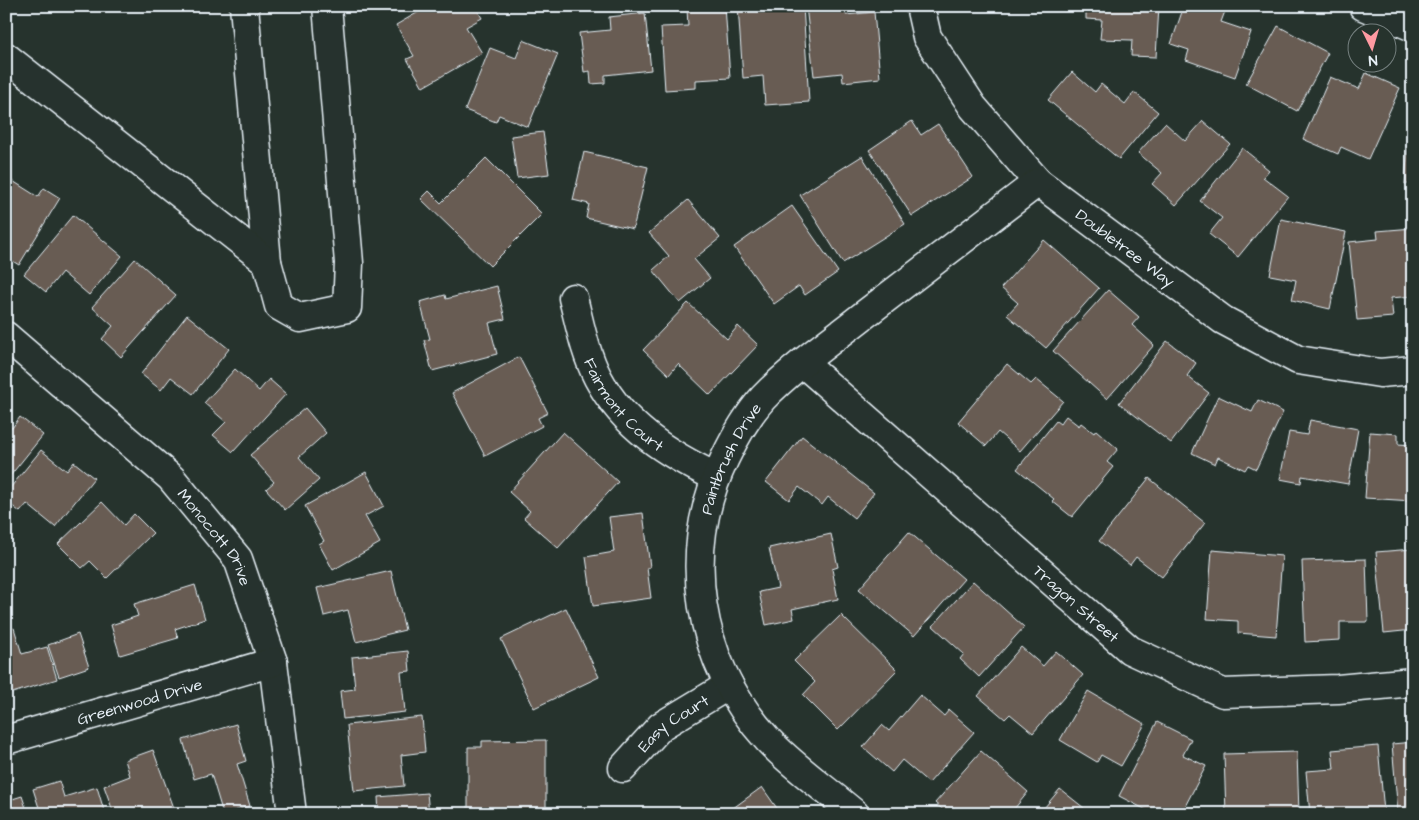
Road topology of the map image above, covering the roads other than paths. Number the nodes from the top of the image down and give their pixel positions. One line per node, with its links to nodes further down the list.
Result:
1 (244, 6): 8 (street)
2 (327, 6): 8 (street)
3 (920, 6): 7 (street, Doubletree Way)
4 (1363, 6): 5 (street)
5 (1413, 27)
6 (6, 57): 8 (street)
7 (1038, 182): 11 (street, Paintbrush Drive); 12 (street, Doubletree Way)
8 (267, 262)
9 (573, 298): 13 (street, Fairmont Court)
10 (6, 336): 14 (street, Monocott Drive)
11 (803, 363): 13 (street, Paintbrush Drive); 15 (street, Tragon Street)
12 (1413, 370)
13 (716, 477): 16 (street, Paintbrush Drive)
14 (273, 662): 17 (street, Greenwood Drive); 19 (street, Monocott Drive)
15 (1413, 682)
16 (729, 685): 18 (street, Easy Court); 20 (street, Paintbrush Drive)
17 (6, 740)
18 (623, 768)
19 (292, 814)
20 (854, 814)

